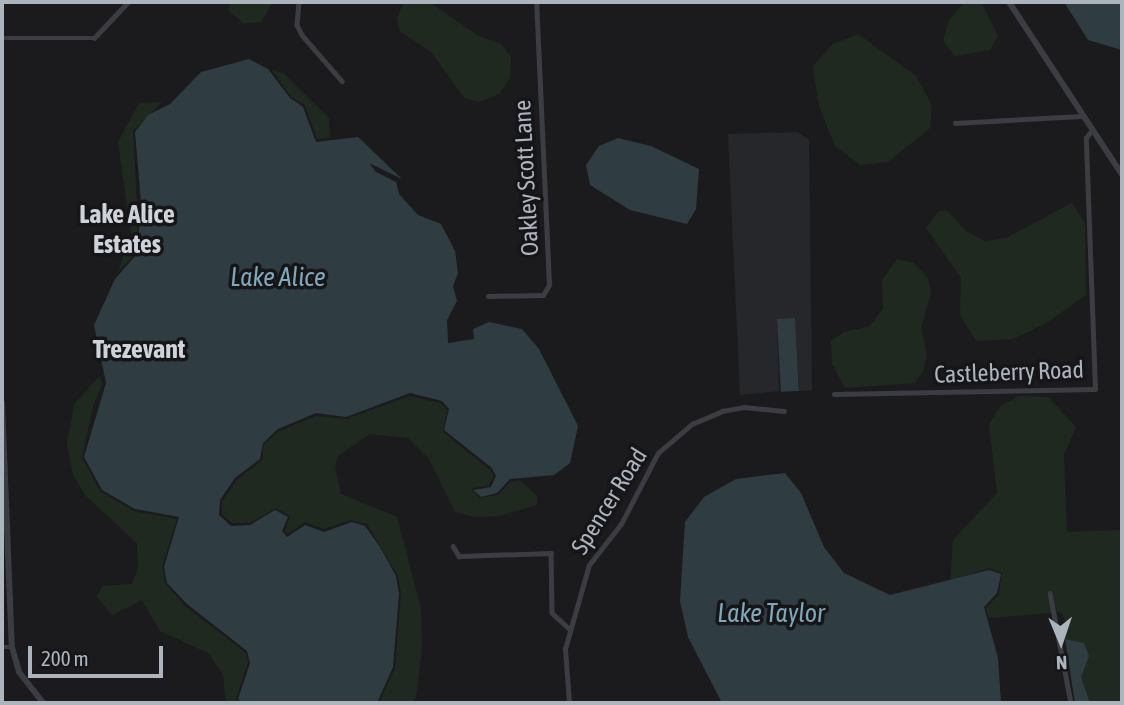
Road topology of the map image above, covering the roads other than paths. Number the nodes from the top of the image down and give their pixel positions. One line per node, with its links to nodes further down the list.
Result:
1 (128, 2): 5 (street)
2 (299, 2): 6 (street)
3 (536, 2): 11 (street, Oakley Scott Lane)
4 (1009, 2): 7 (street)
5 (2, 38)
6 (342, 81)
7 (1081, 116): 8 (street); 9 (street)
8 (955, 122)
9 (1091, 131): 10 (street); 12 (street, Castleberry Road)
10 (1122, 175)
11 (488, 296)
12 (834, 394)
13 (2, 403): 19 (street)
14 (784, 411): 17 (street, Spencer Road)
15 (453, 546): 17 (street)
16 (1050, 593): 22 (street)
17 (570, 629): 21 (street, Spencer Road)
18 (2, 647): 19 (street)
19 (12, 647): 20 (street)
20 (43, 703)
21 (569, 703)
22 (1071, 703)

